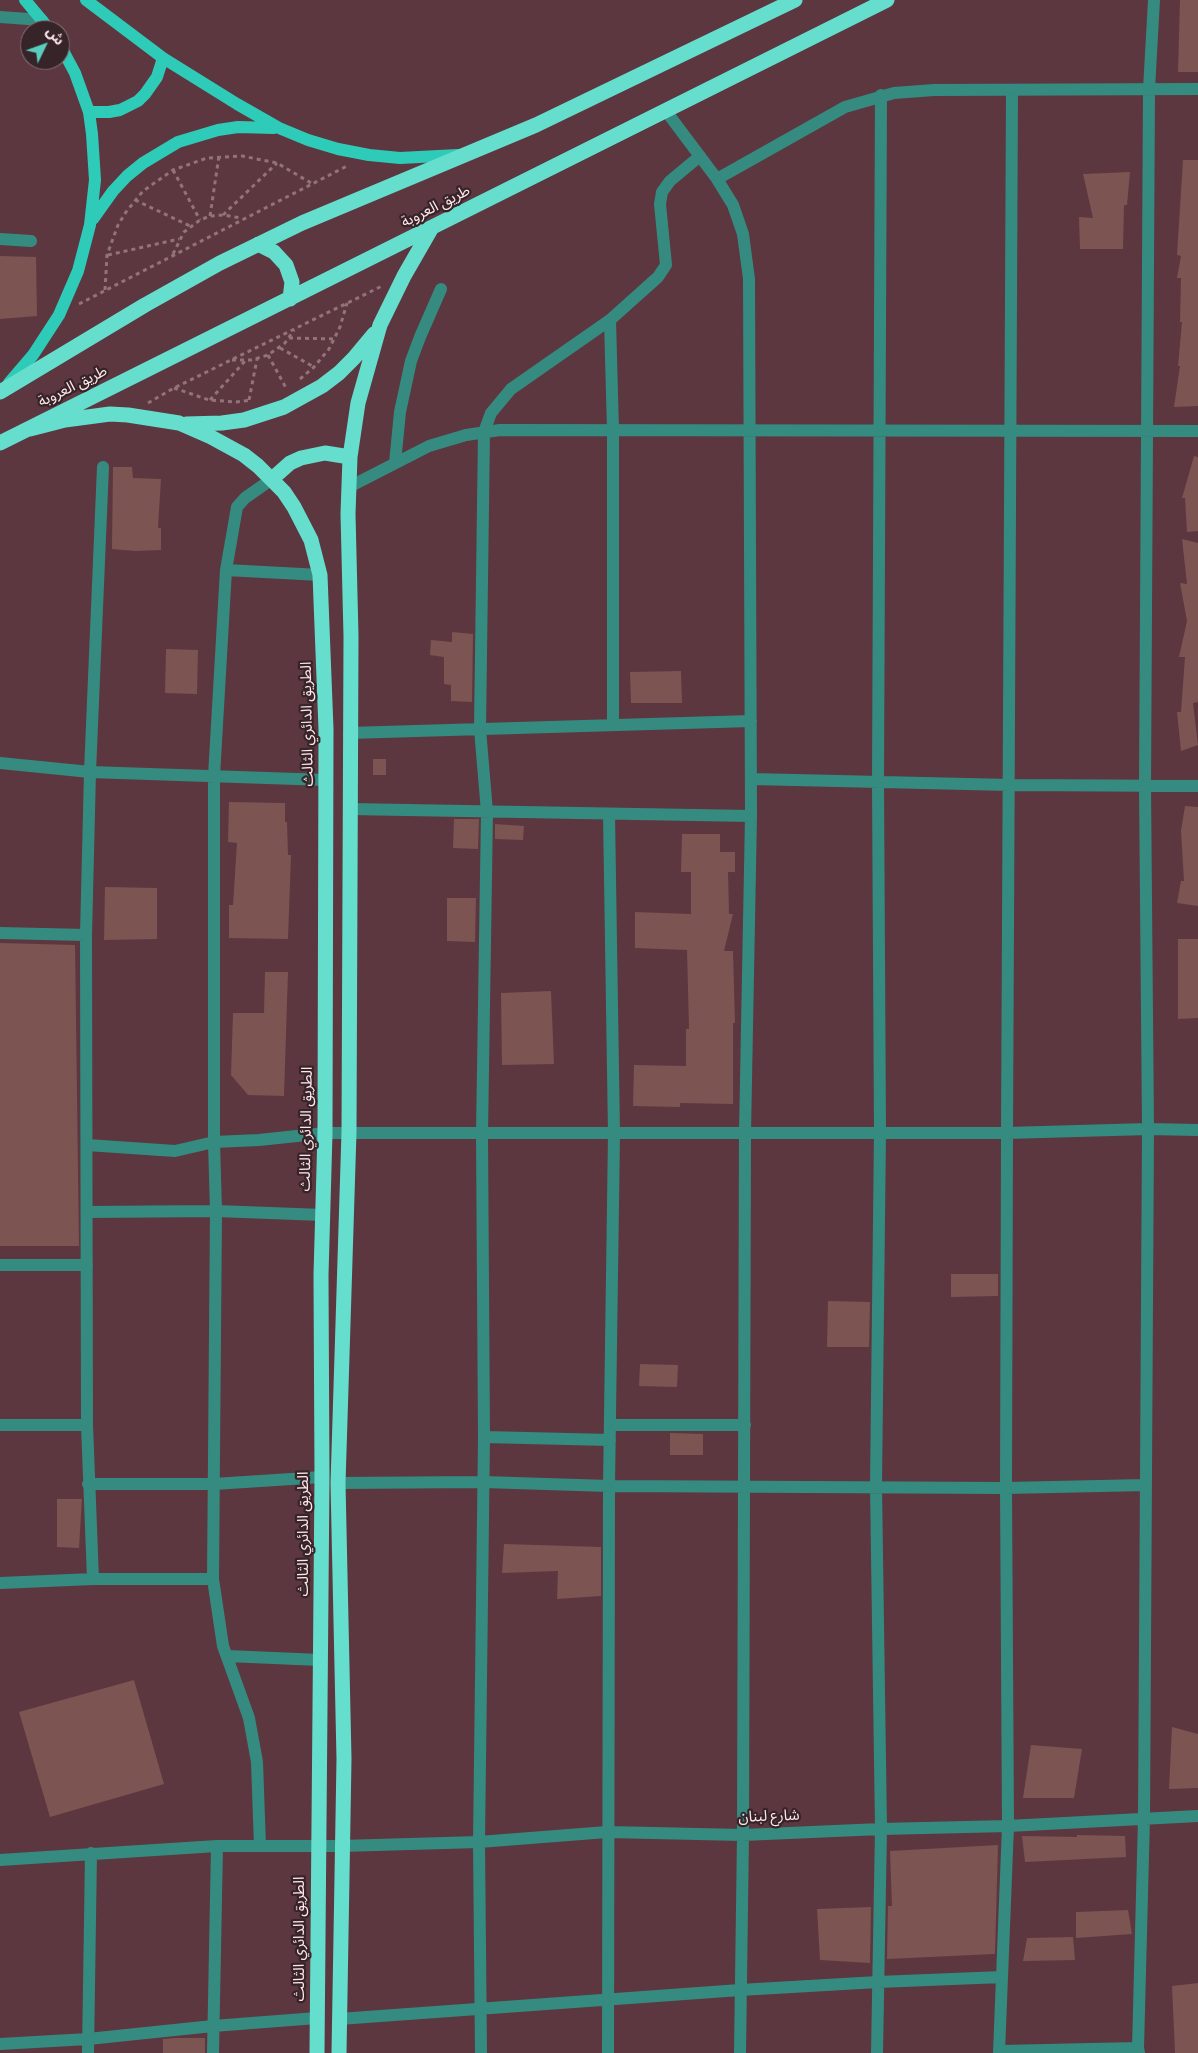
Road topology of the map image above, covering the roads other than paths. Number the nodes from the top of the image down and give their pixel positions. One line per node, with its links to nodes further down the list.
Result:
1 (25, 0): 7 (main road)
2 (86, 0): 9 (main road)
3 (795, 0): 18 (highway, طريق العروبة)
4 (887, 0): 15 (highway, طريق العروبة)
5 (1154, 0): 11 (street)
6 (0, 18): 8 (street)
7 (42, 20)
8 (20, 21)
9 (163, 58): 16 (main road); 17 (main road)
10 (70, 64): 16 (main road)
11 (1149, 89): 12 (street); 13 (street); 37 (street)
12 (1198, 89)
13 (1012, 90): 14 (street); 36 (street)
14 (881, 96): 20 (street); 35 (street)
15 (666, 111): 19 (street); 22 (highway, طريق العروبة)
16 (89, 112): 21 (main road)
17 (279, 128): 18 (main road); 21 (main road)
18 (463, 154): 25 (highway, طريق العروبة)
19 (700, 156): 20 (street); 28 (street)
20 (718, 179): 34 (street)
21 (90, 225): 30 (main road)
22 (431, 229): 27 (highway, طريق العروبة); 29 (highway)
23 (0, 239): 24 (street)
24 (30, 241)
25 (258, 244): 27 (highway); 30 (highway, طريق العروبة)
26 (441, 289): 42 (street)
27 (290, 299): 32 (highway, طريق العروبة)
28 (610, 320): 33 (street); 39 (street)
29 (380, 325): 31 (highway); 41 (highway)
30 (1, 391)
31 (179, 423): 32 (highway, الطريق الدائري الثالث); 44 (highway, الطريق الدائري الثالث)
32 (30, 429): 40 (highway, طريق العروبة)
33 (613, 430): 34 (street); 39 (street); 49 (street)
34 (750, 430): 35 (street); 48 (street)
35 (880, 430): 36 (street); 57 (street)
36 (1011, 430): 37 (street); 58 (street)
37 (1148, 430): 38 (street); 59 (street)
38 (1198, 431)
39 (484, 432): 42 (street); 50 (street)
40 (0, 443)
41 (350, 457): 44 (highway); 45 (highway)
42 (395, 463): 45 (street)
43 (103, 467): 53 (street)
44 (272, 479): 46 (street); 47 (highway, الطريق الدائري الثالث)
45 (349, 488): 51 (highway)
46 (226, 570): 47 (street); 54 (street)
47 (320, 575): 56 (highway, الطريق الدائري الثالث)
48 (751, 721): 49 (street); 55 (street)
49 (613, 725): 50 (street)
50 (480, 728): 51 (street); 62 (street)
51 (349, 733): 61 (highway)
52 (0, 763): 53 (street)
53 (90, 772): 54 (street); 66 (street)
54 (214, 776): 56 (street); 76 (street)
55 (751, 779): 57 (street); 64 (street)
56 (326, 780): 71 (highway, الطريق الدائري الثالث)
57 (878, 782): 58 (street); 69 (street)
58 (1010, 785): 59 (street); 73 (street)
59 (1146, 785): 60 (street); 67 (street)
60 (1198, 786)
61 (349, 809): 62 (street); 70 (highway)
62 (487, 812): 63 (street); 74 (street)
63 (609, 814): 64 (street); 75 (street)
64 (751, 816): 72 (street)
65 (0, 933): 66 (street)
66 (86, 935): 77 (street)
67 (1148, 1129): 68 (street); 73 (street); 94 (street)
68 (1198, 1130)
69 (880, 1131): 72 (street); 73 (street); 97 (street)
70 (349, 1132): 71 (street); 74 (street); 91 (highway)
71 (325, 1133): 76 (street); 80 (highway, الطريق الدائري الثالث)
72 (745, 1133): 75 (street); 86 (street)
73 (1007, 1133): 98 (street)
74 (482, 1134): 75 (street); 87 (street)
75 (614, 1134): 85 (street)
76 (214, 1142): 77 (street); 78 (street)
77 (87, 1145): 79 (street)
78 (216, 1211): 79 (street); 80 (street); 93 (street)
79 (87, 1212): 82 (street)
80 (323, 1214): 89 (highway, الطريق الدائري الثالث)
81 (0, 1265): 82 (street)
82 (87, 1265): 84 (street)
83 (0, 1425): 84 (street)
84 (87, 1425): 92 (street)
85 (611, 1425): 86 (street); 88 (street)
86 (744, 1425): 96 (street)
87 (484, 1437): 88 (street); 90 (street)
88 (610, 1440): 95 (street)
89 (322, 1477): 93 (street); 103 (highway, الطريق الدائري الثالث)
90 (483, 1482): 91 (street); 95 (street); 110 (street)
91 (338, 1483): 114 (highway)
92 (88, 1484): 93 (street); 100 (street)
93 (214, 1484): 99 (street)
94 (1146, 1485): 98 (street); 105 (street)
95 (609, 1486): 96 (street); 108 (street)
96 (744, 1486): 97 (street); 109 (street)
97 (876, 1486): 98 (street); 107 (street)
98 (1006, 1488): 106 (street)
99 (213, 1578): 100 (street); 102 (street)
100 (93, 1579): 101 (street)
101 (0, 1583)
102 (227, 1656): 103 (street); 112 (street)
103 (320, 1660): 113 (highway, الطريق الدائري الثالث)
104 (1198, 1816): 105 (street, شارع لبنان)
105 (1144, 1818): 106 (street, شارع لبنان); 127 (street)
106 (1008, 1826): 107 (street, شارع لبنان); 117 (street)
107 (881, 1829): 109 (street, شارع لبنان); 118 (street)
108 (607, 1832): 109 (street, شارع لبنان); 110 (street, شارع لبنان); 120 (street)
109 (743, 1835): 119 (street)
110 (479, 1842): 114 (street, شارع لبنان); 121 (street)
111 (217, 1846): 112 (street, شارع لبنان); 115 (street, شارع لبنان); 124 (street)
112 (260, 1846): 113 (street, شارع لبنان)
113 (319, 1846): 114 (street, شارع لبنان); 122 (highway, الطريق الدائري الثالث)
114 (341, 1846): 123 (highway)
115 (91, 1853): 116 (street, شارع لبنان); 125 (street)
116 (0, 1860)
117 (1002, 1977): 118 (street); 128 (street)
118 (878, 1982): 119 (street); 136 (street)
119 (740, 1990): 120 (street); 135 (street)
120 (608, 1999): 121 (street); 134 (street)
121 (481, 2008): 123 (street); 133 (street)
122 (317, 2018): 124 (street); 131 (highway, الطريق الدائري الثالث)
123 (339, 2019): 132 (highway)
124 (213, 2026): 125 (street); 130 (street)
125 (88, 2039): 126 (street); 129 (street)
126 (0, 2044)
127 (1138, 2051): 128 (street)
128 (1000, 2052)
129 (88, 2053)
130 (213, 2053)
131 (317, 2053)
132 (339, 2053)
133 (480, 2053)
134 (608, 2053)
135 (740, 2053)
136 (877, 2053)

